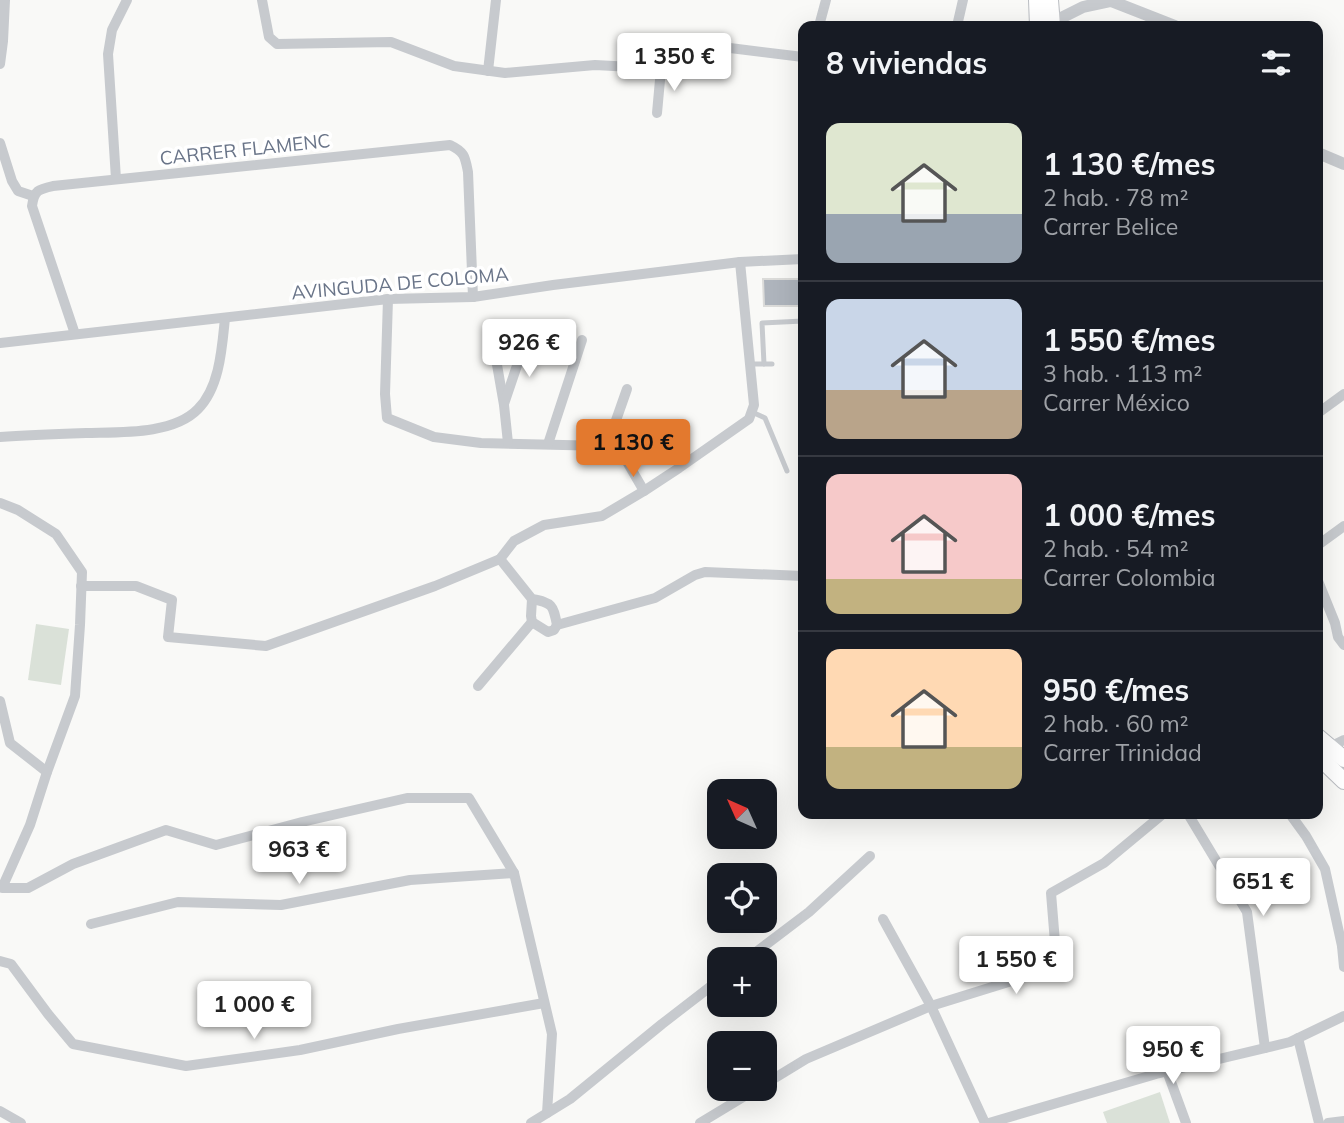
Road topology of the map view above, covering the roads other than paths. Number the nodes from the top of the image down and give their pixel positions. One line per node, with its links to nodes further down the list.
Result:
1 (5, 0): 16 (street)
2 (127, 0): 23 (street)
3 (262, 0): 18 (street)
4 (496, 0): 18 (street)
5 (826, 0): 9 (street)
6 (963, 0): 10 (street)
7 (1037, 0): 11 (main road)
8 (1050, 0): 12 (main road)
9 (820, 21)
10 (958, 21)
11 (1045, 21)
12 (1047, 21)
13 (1055, 21): 14 (street)
14 (1162, 21)
15 (798, 56): 17 (street)
16 (0, 64)
17 (662, 69): 18 (street); 19 (street)
18 (488, 71)
19 (657, 113)
20 (0, 143): 24 (street)
21 (1323, 155): 22 (street)
22 (1344, 164)
23 (116, 179): 24 (street, CARRER FLAMENC); 27 (street, CARRER FLAMENC)
24 (33, 196): 31 (street)
25 (798, 259): 26 (street, AVINGUDA DE COLOMA)
26 (740, 262): 27 (street, AVINGUDA DE COLOMA); 36 (street)
27 (472, 297): 28 (street, AVINGUDA DE COLOMA)
28 (388, 299): 29 (street, AVINGUDA DE COLOMA); 45 (street)
29 (226, 318): 31 (street, AVINGUDA DE COLOMA); 44 (street)
30 (798, 321): 37 (lane)
31 (75, 334): 34 (street, AVINGUDA DE COLOMA)
32 (582, 340): 46 (street)
33 (525, 342): 41 (street)
34 (0, 343)
35 (496, 359): 41 (street)
36 (751, 364): 37 (lane); 43 (street)
37 (764, 364): 38 (lane)
38 (772, 364)
39 (627, 389): 47 (street)
40 (1344, 394): 42 (street)
41 (504, 405): 45 (street)
42 (1323, 409)
43 (752, 412): 48 (lane); 49 (street)
44 (0, 437)
45 (508, 443): 46 (street)
46 (548, 444): 47 (street)
47 (607, 446): 49 (street)
48 (787, 471)
49 (644, 491): 53 (street)
50 (0, 503): 55 (street)
51 (1344, 526): 52 (street)
52 (1323, 541)
53 (500, 559): 55 (street); 57 (street)
54 (798, 576): 59 (street)
55 (81, 586): 65 (street)
56 (1323, 593): 60 (street)
57 (533, 599): 58 (street); 59 (street)
58 (532, 622): 59 (street); 61 (street)
59 (556, 625)
60 (1344, 645)
61 (478, 686)
62 (0, 701): 65 (street)
63 (1327, 745): 64 (main road); 66 (main road)
64 (1344, 759)
65 (47, 772): 71 (street)
66 (1344, 781)
67 (1157, 819): 80 (street)
68 (1191, 819): 83 (street)
69 (1294, 819): 74 (street)
70 (870, 856): 75 (street)
71 (514, 873): 73 (street); 79 (street)
72 (883, 919): 80 (street)
73 (91, 924)
74 (1343, 945): 77 (street)
75 (763, 947)
76 (0, 961): 79 (street)
77 (1344, 967)
78 (707, 989): 88 (street)
79 (544, 1003): 88 (street)
80 (931, 1006): 85 (street); 93 (street)
81 (1344, 1016): 82 (street)
82 (1298, 1038): 83 (street); 95 (street)
83 (1265, 1048): 84 (street)
84 (1167, 1071): 93 (street); 94 (street)
85 (777, 1077)
86 (736, 1101): 92 (street)
87 (0, 1111): 90 (street)
88 (547, 1113): 91 (street)
89 (1344, 1121): 96 (street)
90 (21, 1123)
91 (531, 1123)
92 (700, 1123)
93 (987, 1123)
94 (1186, 1123)
95 (1319, 1123)
96 (1328, 1123)

